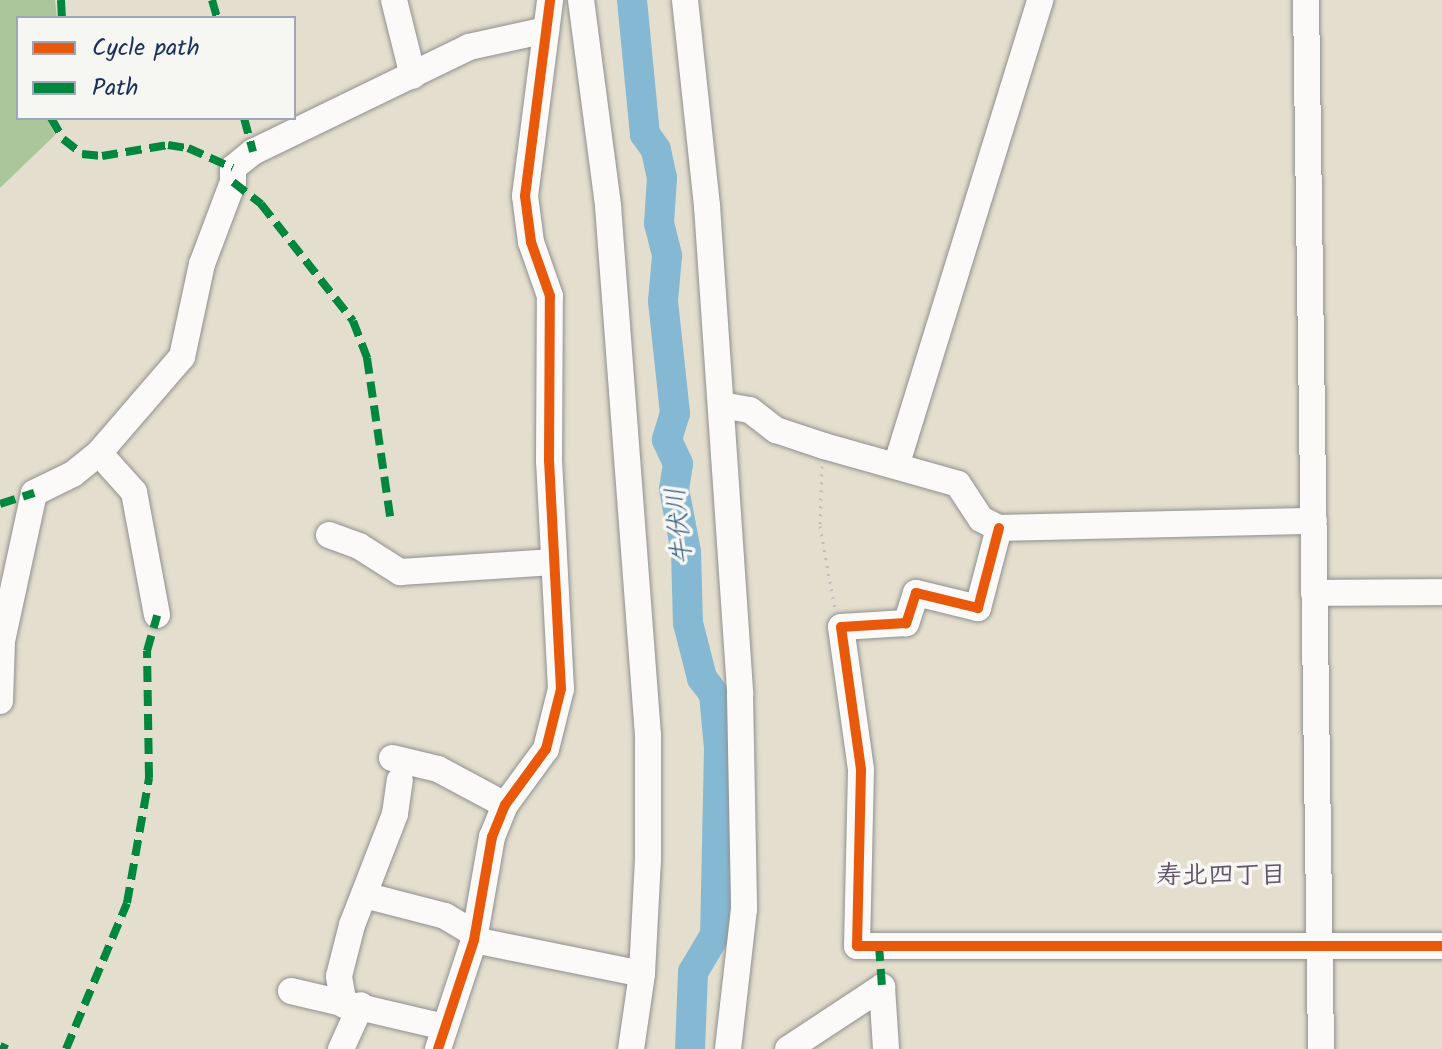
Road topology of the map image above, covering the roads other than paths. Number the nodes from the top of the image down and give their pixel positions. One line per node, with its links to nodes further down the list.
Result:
1 (394, 0): 8 (street)
2 (550, 0): 7 (street)
3 (581, 0): 26 (street)
4 (685, 0): 9 (street)
5 (1040, 0): 11 (street)
6 (1306, 0): 12 (street)
7 (546, 30): 8 (street); 15 (street)
8 (413, 76): 10 (street)
9 (721, 405): 11 (street); 32 (street)
10 (99, 453): 18 (street); 19 (street)
11 (897, 463): 13 (street)
12 (1314, 521): 13 (street); 17 (street)
13 (999, 528): 24 (street)
14 (329, 535): 15 (street)
15 (554, 562): 21 (street)
16 (1442, 592): 17 (street)
17 (1314, 593): 24 (street)
18 (157, 615)
19 (0, 701)
20 (451, 759): 21 (street)
21 (510, 798): 22 (street); 23 (street)
22 (364, 895): 23 (street); 28 (street)
23 (474, 936): 26 (street); 29 (street)
24 (1320, 946): 25 (street); 35 (street)
25 (1442, 946)
26 (642, 974): 31 (street)
27 (291, 991): 28 (street)
28 (352, 1005): 29 (street); 30 (street)
29 (442, 1038)
30 (341, 1049)
31 (631, 1049)
32 (728, 1049)
33 (788, 1049): 34 (street)
34 (886, 1049)
35 (1321, 1049)

